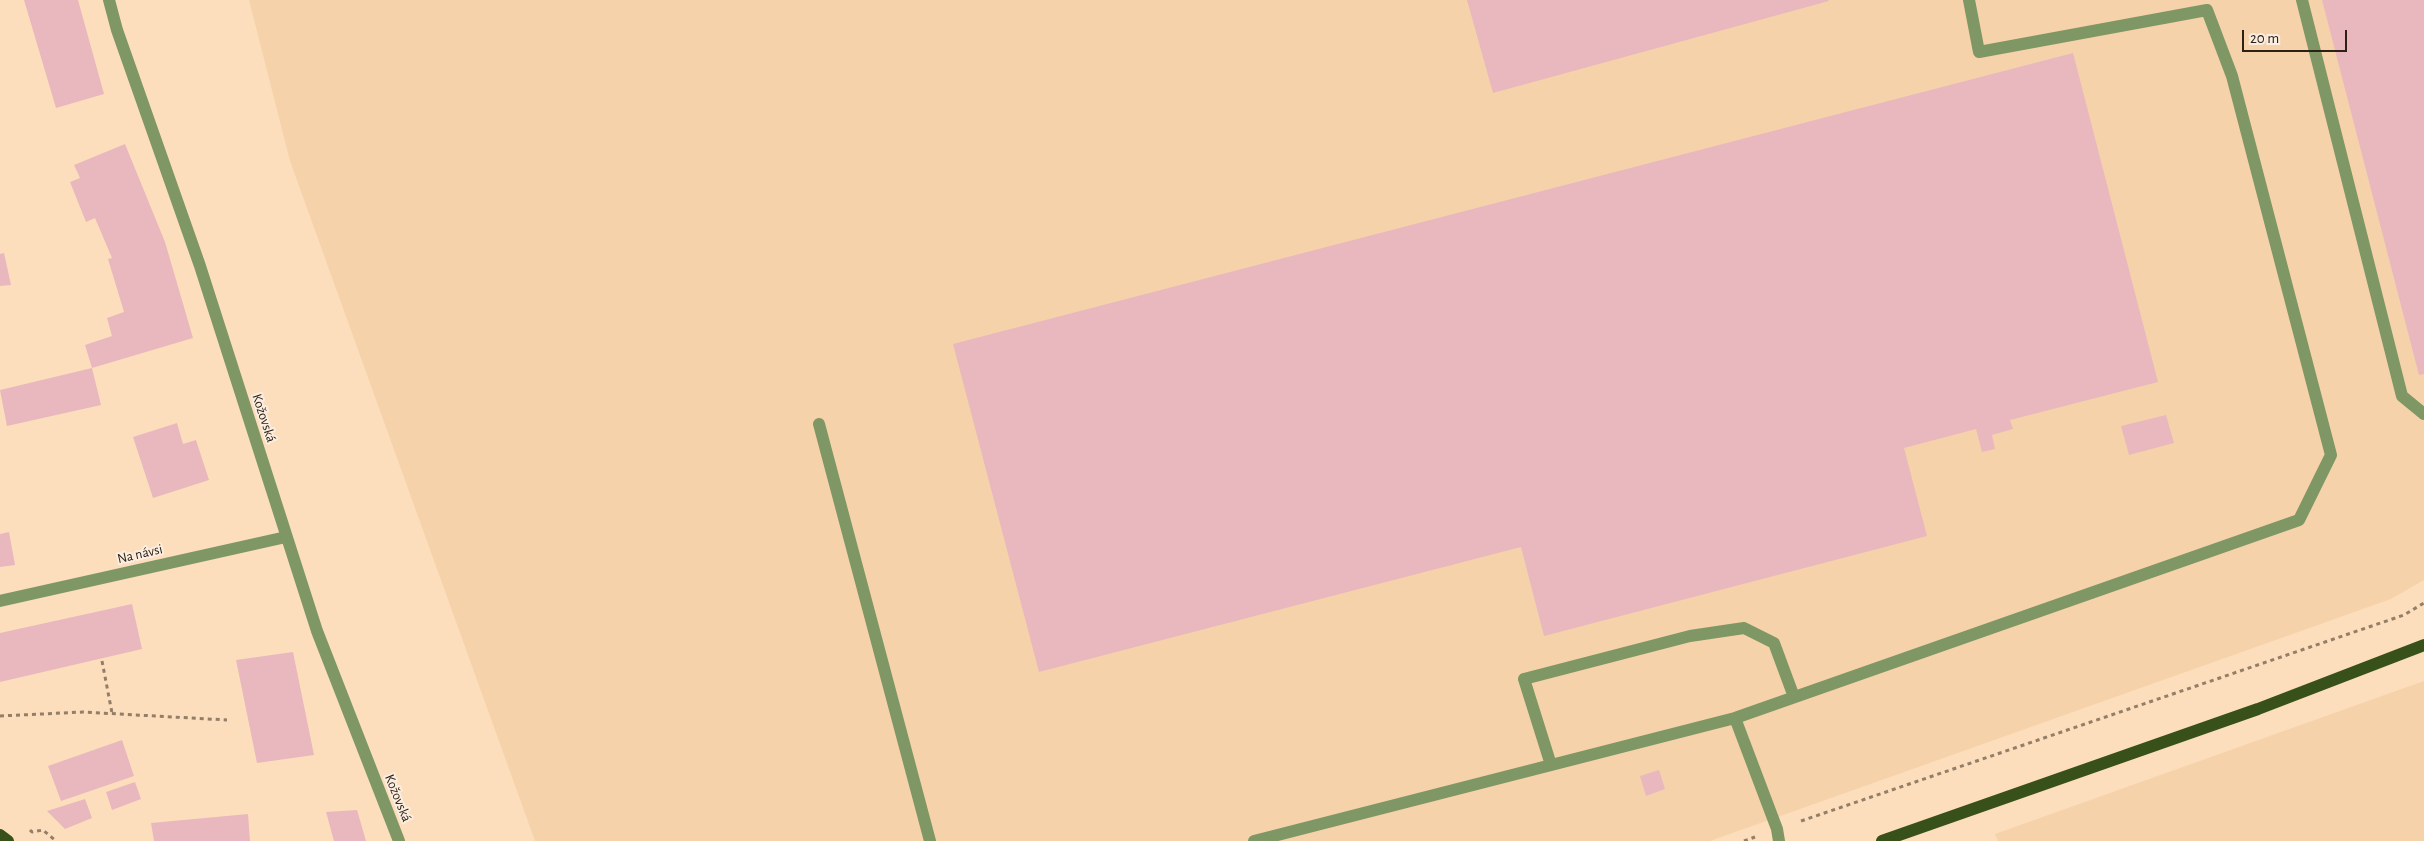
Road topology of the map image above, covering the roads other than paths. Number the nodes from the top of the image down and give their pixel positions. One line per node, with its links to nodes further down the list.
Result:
1 (109, 0): 6 (street, Kožovská)
2 (1969, 0): 9 (street)
3 (2302, 0): 4 (street)
4 (2424, 414)
5 (819, 424): 16 (street)
6 (286, 536): 7 (street, Na návsi); 15 (street, Kožovská)
7 (0, 601)
8 (2424, 644): 18 (main road)
9 (1794, 697): 10 (street); 11 (street)
10 (1735, 718): 11 (street); 13 (street)
11 (1551, 765): 17 (street)
12 (0, 834): 14 (main road)
13 (1778, 835)
14 (8, 841)
15 (400, 841)
16 (930, 841)
17 (1254, 841)
18 (1882, 841)

